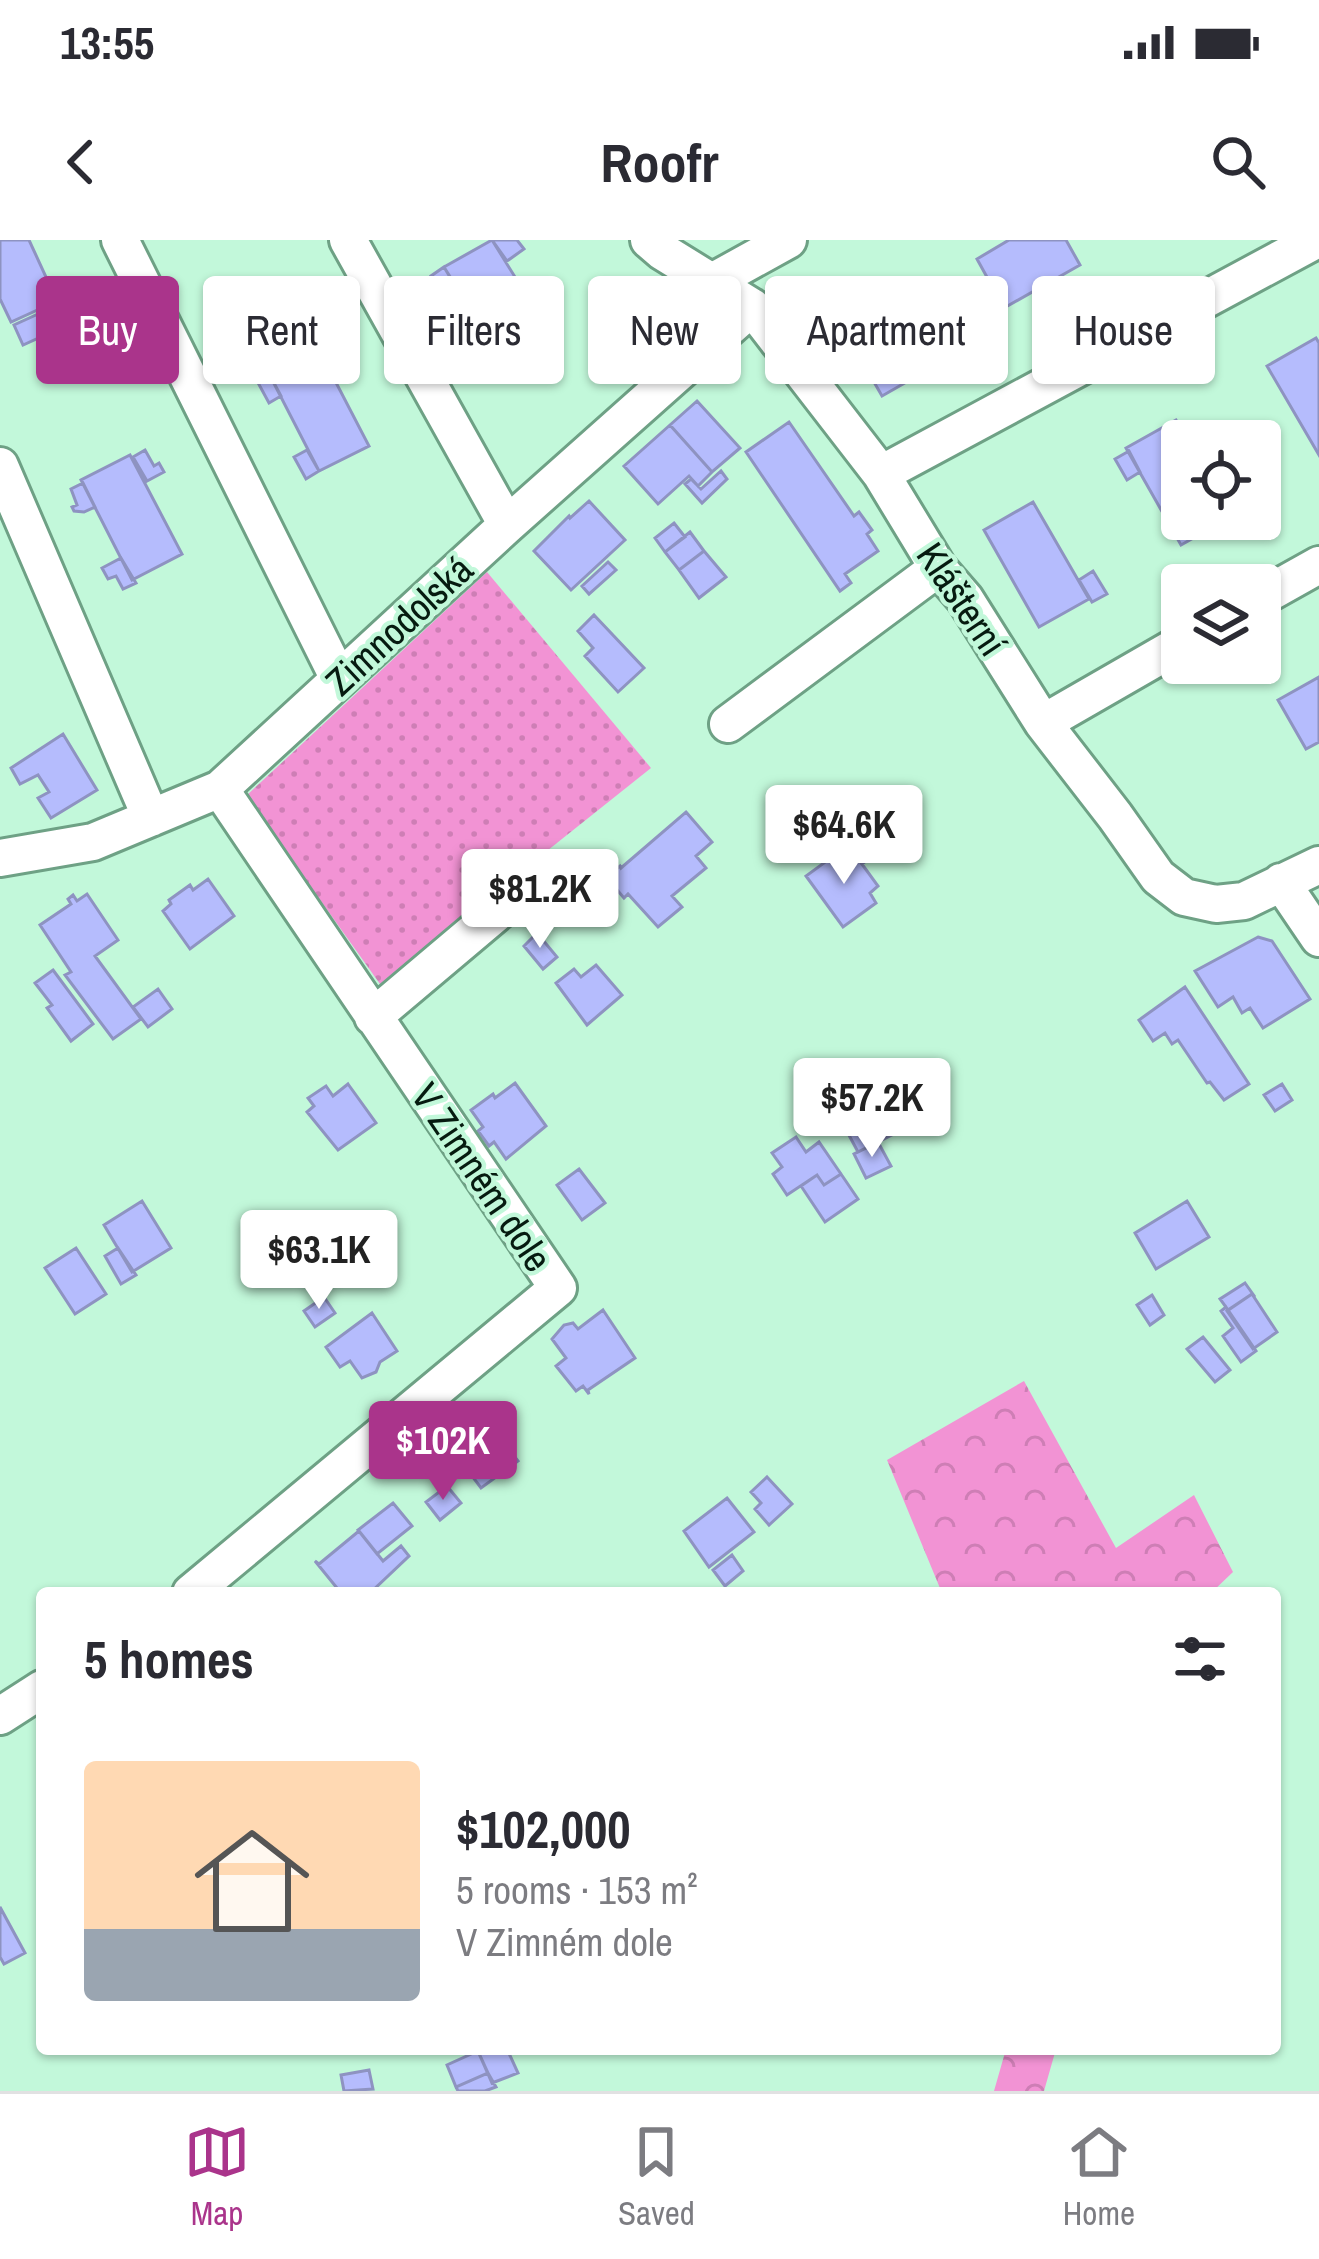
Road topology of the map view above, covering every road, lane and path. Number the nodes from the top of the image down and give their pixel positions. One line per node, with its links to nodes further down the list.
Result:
1 (120, 240): 17 (street)
2 (348, 240): 12 (street)
3 (649, 240): 6 (street, Klášterní)
4 (788, 240): 7 (street)
5 (1316, 240): 11 (street)
6 (702, 276)
7 (723, 276)
8 (741, 300): 9 (street, Klášterní)
9 (752, 307): 11 (street, Klášterní); 12 (street, Zimnodolská)
10 (0, 466): 21 (street)
11 (881, 474): 14 (street, Klášterní)
12 (507, 525): 17 (street, Zimnodolská)
13 (1319, 565): 15 (street)
14 (938, 568): 18 (street, Klášterní); 19 (street)
15 (1281, 586)
16 (1161, 655): 18 (street)
17 (339, 679): 20 (street, Zimnodolská)
18 (1043, 723): 25 (street, Klášterní)
19 (728, 724)
20 (220, 789): 21 (street, Zimnodolská); 27 (street, V Zimném dole)
21 (151, 818): 22 (street, Zimnodolská)
22 (0, 858)
23 (1319, 866): 25 (street)
24 (533, 882): 27 (street)
25 (1281, 882): 26 (street)
26 (1319, 938)
27 (373, 1017): 28 (street, V Zimném dole)
28 (198, 1587)
29 (36, 1693): 30 (street)
30 (0, 1716)

